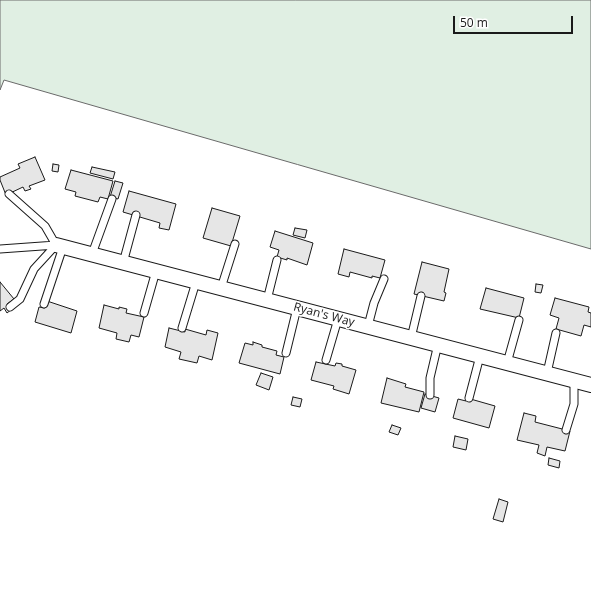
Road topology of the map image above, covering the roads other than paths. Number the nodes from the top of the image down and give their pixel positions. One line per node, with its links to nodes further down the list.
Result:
1 (9, 194): 5 (lane)
2 (112, 199): 7 (lane)
3 (136, 215): 9 (lane)
4 (235, 244): 13 (lane)
5 (60, 246): 6 (lane); 7 (street, Ryan's Way); 16 (lane); 17 (lane)
6 (0, 249)
7 (92, 254): 9 (street, Ryan's Way)
8 (278, 260): 15 (lane)
9 (123, 263): 10 (street, Ryan's Way)
10 (156, 271): 12 (street, Ryan's Way); 19 (lane)
11 (384, 278): 22 (lane)
12 (196, 282): 13 (street, Ryan's Way); 23 (lane)
13 (221, 288): 15 (street, Ryan's Way)
14 (421, 296): 25 (lane)
15 (267, 300): 18 (street, Ryan's Way)
16 (44, 304)
17 (10, 307)
18 (297, 308): 20 (street, Ryan's Way); 27 (lane)
19 (144, 313)
20 (338, 318): 22 (street, Ryan's Way); 29 (lane)
21 (518, 320): 30 (lane)
22 (368, 326): 25 (street, Ryan's Way)
23 (182, 328)
24 (556, 333): 31 (lane)
25 (411, 338): 26 (street, Ryan's Way)
26 (438, 344): 28 (street, Ryan's Way); 34 (lane)
27 (286, 353)
28 (480, 356): 30 (street, Ryan's Way); 35 (lane)
29 (326, 360)
30 (507, 363): 31 (street, Ryan's Way)
31 (547, 373): 32 (street, Ryan's Way)
32 (574, 380): 33 (street, Ryan's Way); 36 (lane)
33 (591, 385)
34 (430, 395)
35 (469, 398)
36 (566, 430)

